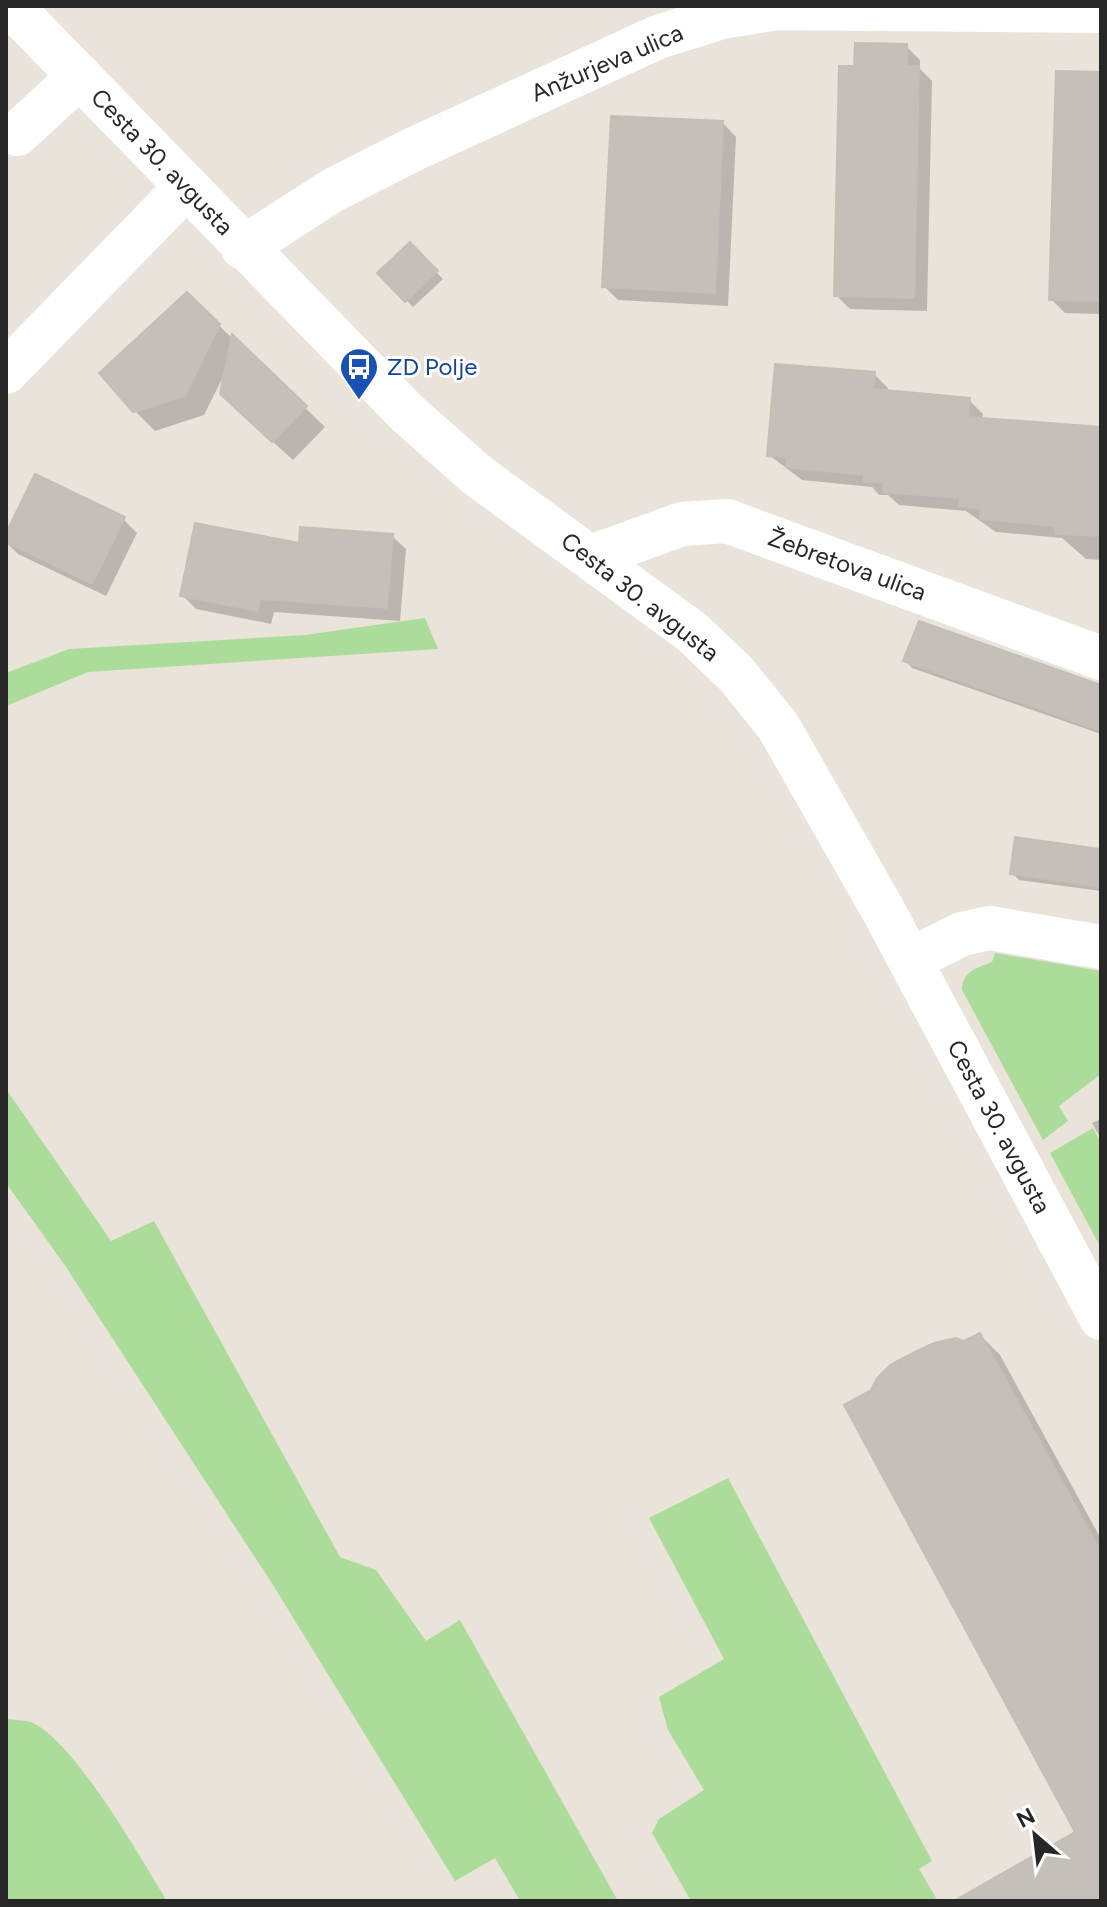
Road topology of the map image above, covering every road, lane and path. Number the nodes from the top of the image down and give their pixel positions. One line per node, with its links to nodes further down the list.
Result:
1 (11, 6): 3 (street, Cesta 30. avgusta)
2 (1101, 11): 6 (street, Anžurjeva ulica)
3 (80, 76): 4 (street); 5 (street, Cesta 30. avgusta)
4 (17, 134)
5 (185, 188): 6 (street, Cesta 30. avgusta); 7 (street)
6 (243, 248): 8 (street, Cesta 30. avgusta)
7 (6, 372)
8 (591, 557): 9 (street, Žebretova ulica); 11 (street, Cesta 30. avgusta)
9 (1101, 658)
10 (1101, 947): 11 (street)
11 (910, 960): 12 (street, Cesta 30. avgusta)
12 (1101, 1318)

